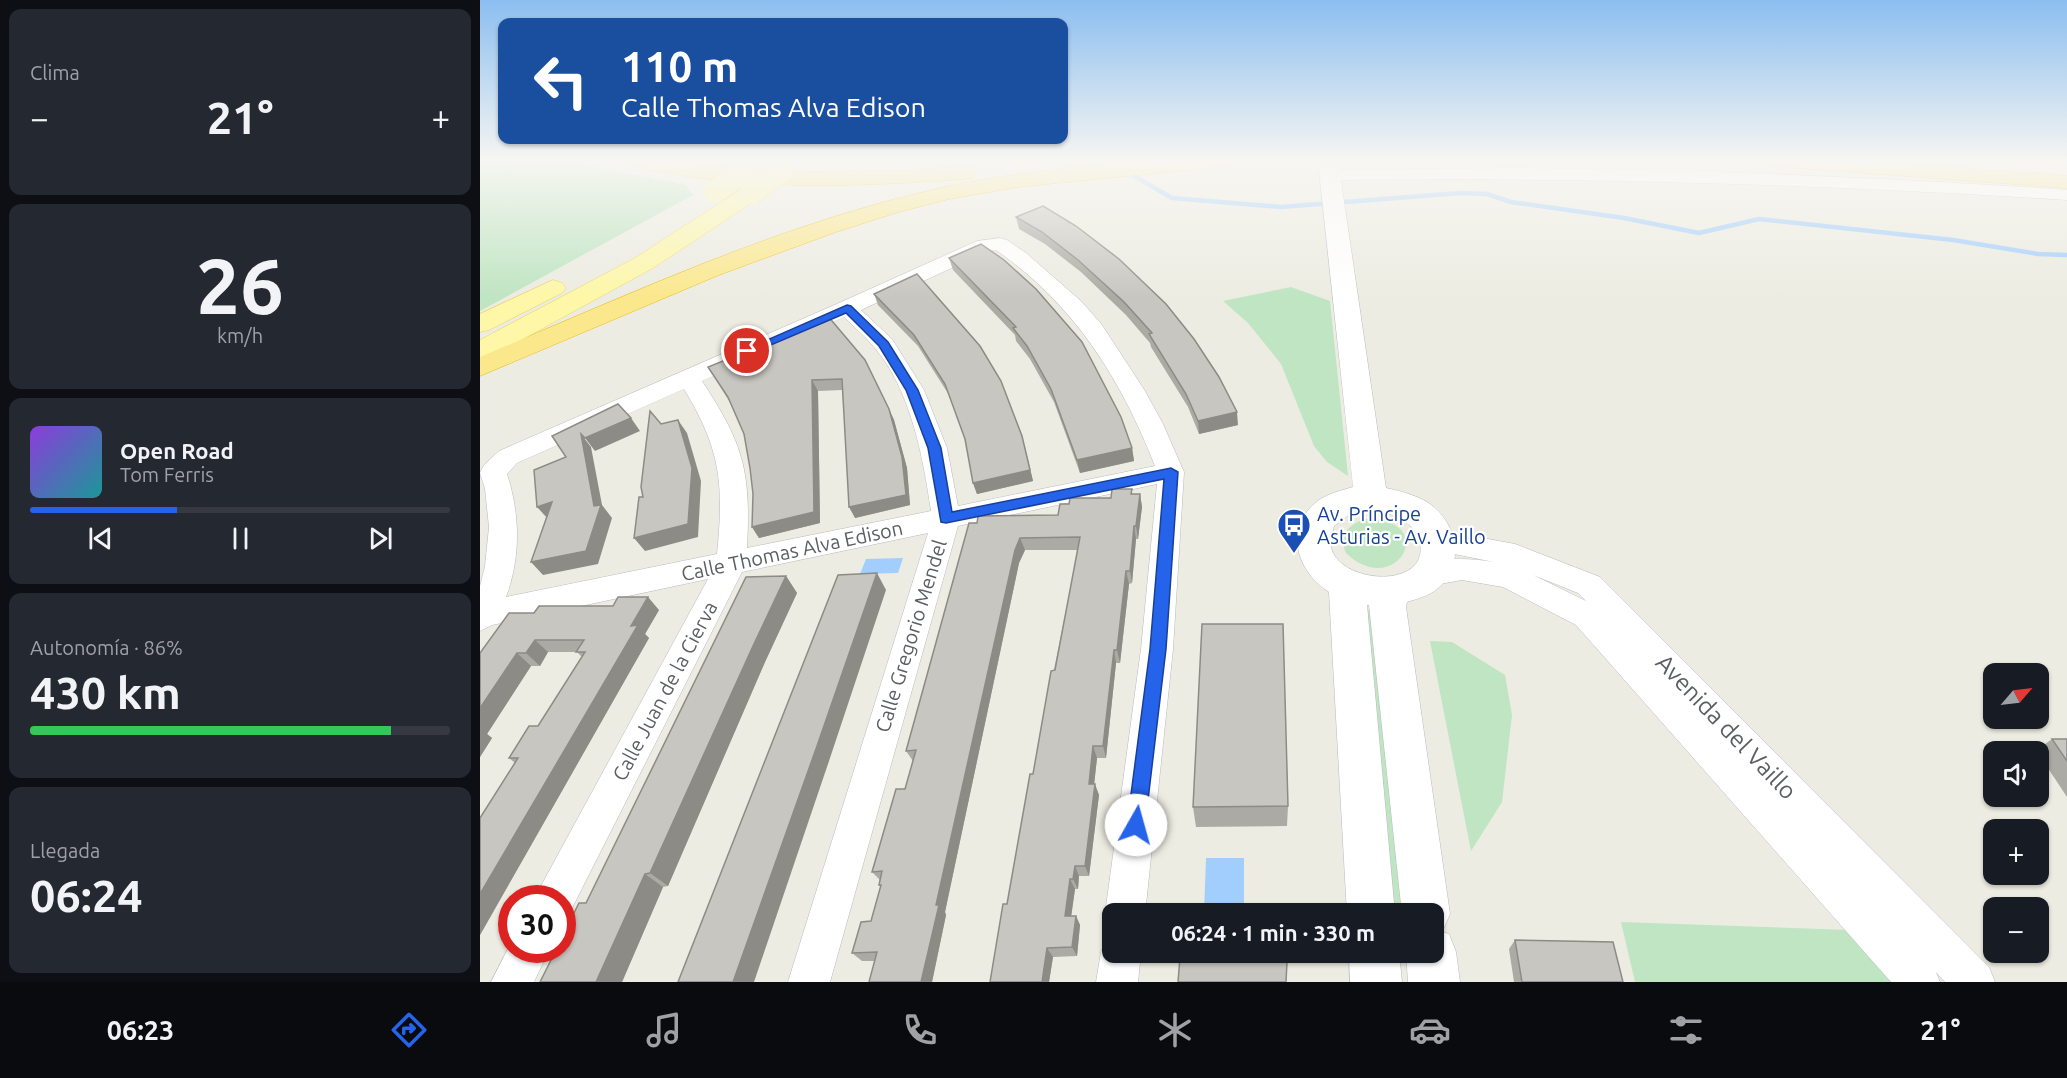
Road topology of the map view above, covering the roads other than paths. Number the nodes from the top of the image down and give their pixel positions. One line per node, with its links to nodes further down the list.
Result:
1 (692, 206): 6 (main road, bridge)
2 (733, 206): 7 (main road, bridge)
3 (894, 206): 8 (highway)
4 (1335, 206): 11 (street)
5 (847, 308): 9 (street); 10 (street); 12 (street, Calle Gregorio Mendel)
6 (480, 324)
7 (480, 351)
8 (480, 367)
9 (688, 377): 14 (street, Calle Juan de la Cierva); 18 (street)
10 (1171, 472): 12 (street, Calle Thomas Alva Edison); 20 (street)
11 (1371, 496): 13 (street); 17 (street)
12 (946, 518): 14 (street, Calle Thomas Alva Edison); 28 (street, Calle Gregorio Mendel)
13 (1439, 541): 15 (street); 33 (street, Avenida del Vaillo)
14 (731, 564): 18 (street, Calle Thomas Alva Edison); 19 (street, Calle Juan de la Cierva)
15 (1429, 574): 16 (street); 32 (street, Avenida del Vaillo)
16 (1391, 592): 17 (street); 22 (street)
17 (1349, 602): 21 (street)
18 (481, 616)
19 (563, 885)
20 (1126, 903)
21 (1370, 903)
22 (1425, 903)
23 (522, 963): 27 (street)
24 (1119, 963): 29 (street)
25 (1375, 963): 30 (street)
26 (1432, 963): 31 (street)
27 (512, 982)
28 (809, 982)
29 (1117, 982)
30 (1376, 982)
31 (1434, 982)
32 (1919, 982)
33 (1974, 982)

